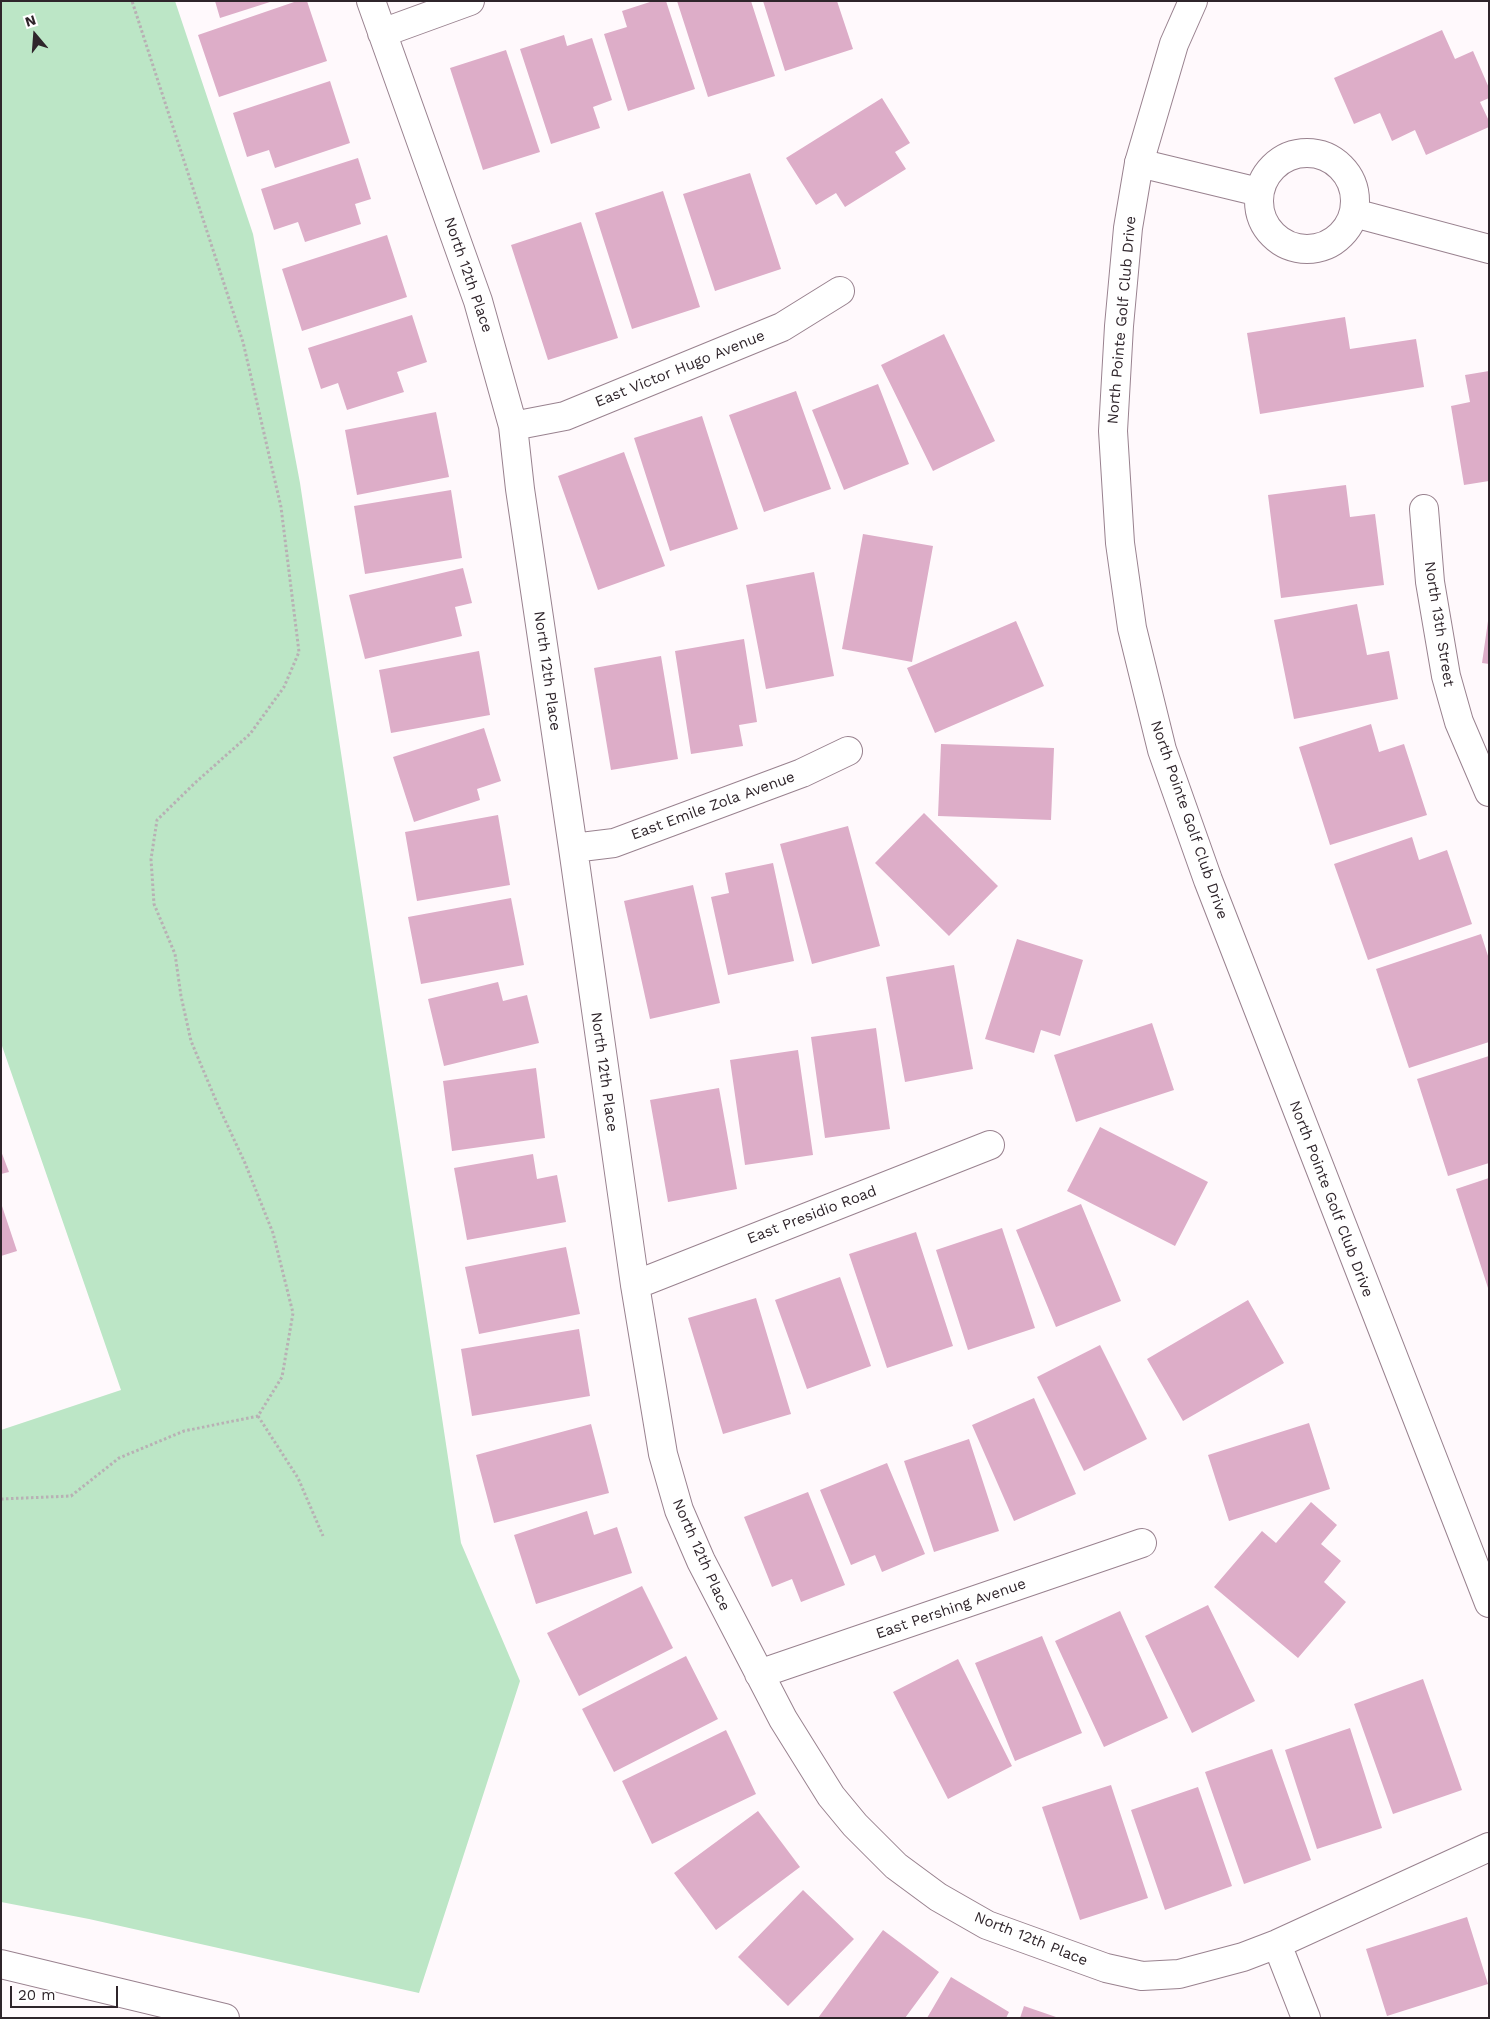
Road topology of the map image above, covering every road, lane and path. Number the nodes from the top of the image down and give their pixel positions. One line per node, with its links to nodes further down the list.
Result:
1 (132, 1): 18 (path)
2 (371, 1): 5 (street, North 12th Place)
3 (470, 1): 5 (street)
4 (1194, 1): 6 (street, North Pointe Golf Club Drive)
5 (382, 33): 11 (street, North 12th Place)
6 (1139, 163): 7 (street); 22 (street, North Pointe Golf Club Drive)
7 (1259, 192): 8 (street); 8 (street)
8 (1354, 213): 9 (street)
9 (1489, 250)
10 (840, 291): 11 (street, East Victor Hugo Avenue)
11 (513, 426): 15 (street, North 12th Place)
12 (1424, 509): 14 (street, North 13th Street)
13 (848, 751): 15 (street, East Emile Zola Avenue)
14 (1489, 792)
15 (573, 848): 17 (street, North 12th Place)
16 (990, 1145): 17 (street, East Presidio Road)
17 (634, 1285): 23 (street, North 12th Place)
18 (258, 1416): 19 (path); 20 (path)
19 (1, 1499)
20 (323, 1536)
21 (1142, 1543): 23 (street, East Pershing Avenue)
22 (1489, 1603)
23 (759, 1674): 25 (street, North 12th Place)
24 (1489, 1847): 25 (street, North 12th Place)
25 (1277, 1944): 28 (street)
26 (1, 1964): 27 (street)
27 (225, 2018)
28 (1306, 2018)

